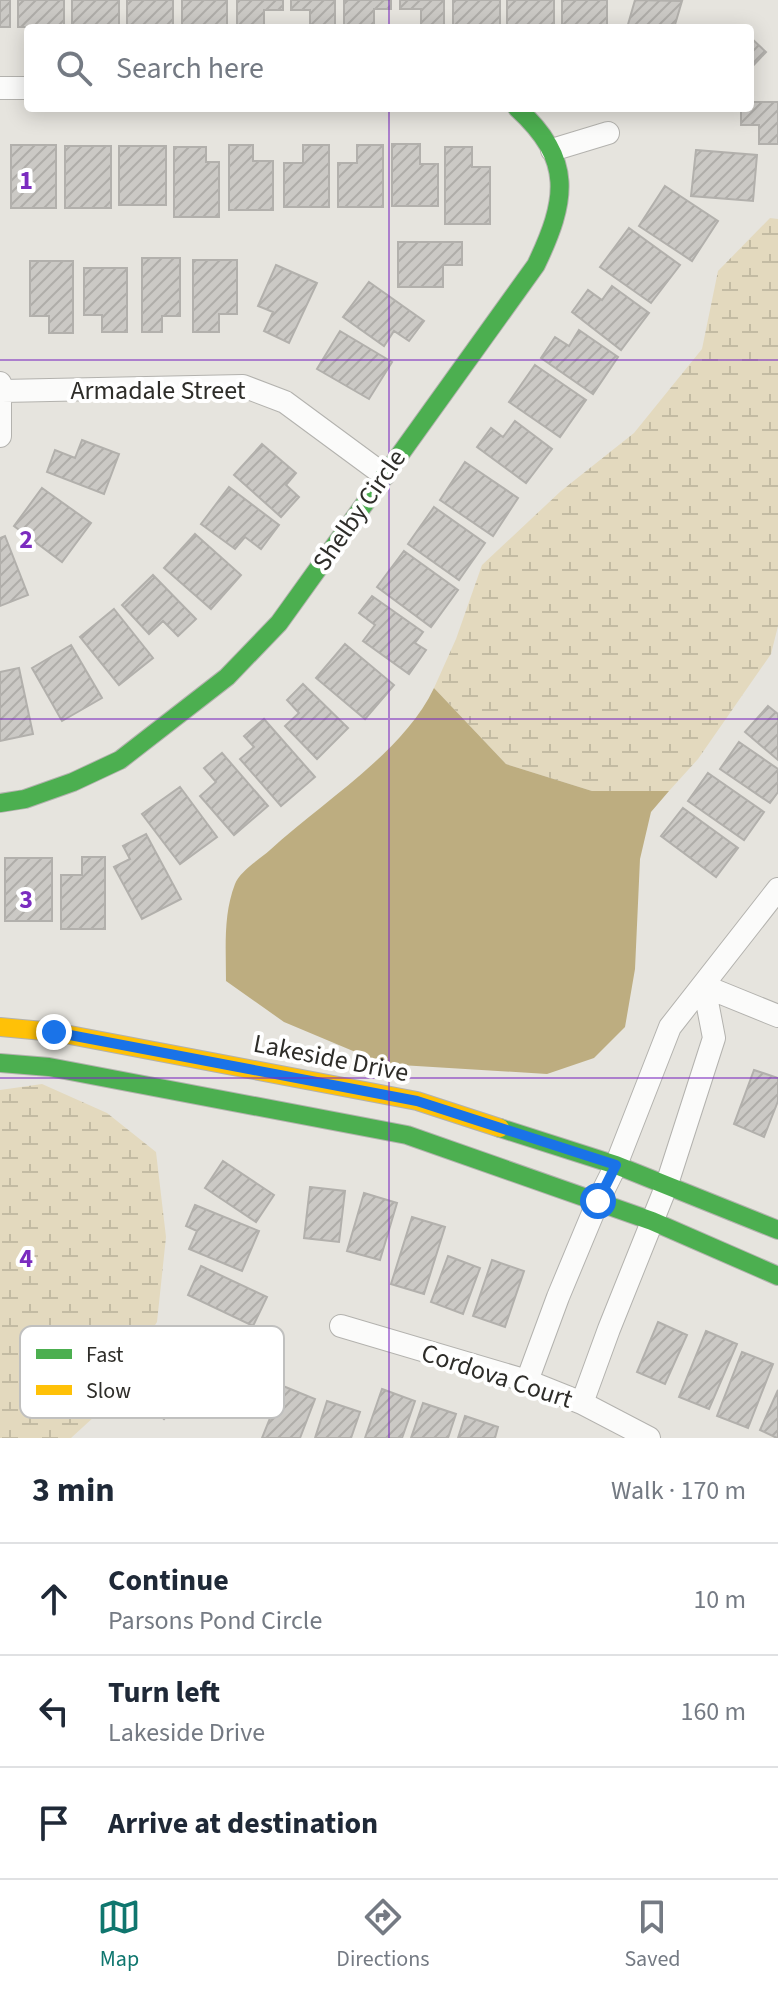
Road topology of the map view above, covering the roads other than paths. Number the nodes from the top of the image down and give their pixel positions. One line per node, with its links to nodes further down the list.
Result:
1 (0, 88): 2 (street)
2 (24, 88)
3 (522, 112): 5 (street, Shelby Circle)
4 (608, 133): 5 (street)
5 (552, 150): 8 (street, Shelby Circle)
6 (1, 387): 7 (street); 8 (street, Armadale Street)
7 (0, 436)
8 (384, 475): 9 (street, Shelby Circle)
9 (0, 803)
10 (778, 889): 11 (street)
11 (704, 986): 12 (street); 15 (street); 16 (street)
12 (778, 1016)
13 (0, 1027): 15 (street, Lakeside Drive)
14 (0, 1063): 17 (street)
15 (616, 1165): 16 (street, Lakeside Drive); 17 (street)
16 (666, 1187): 18 (street); 19 (street, Lakeside Drive)
17 (598, 1201): 18 (street); 22 (street)
18 (652, 1221): 20 (street); 23 (street)
19 (778, 1230)
20 (778, 1276)
21 (341, 1326): 22 (street, Cordova Court)
22 (527, 1381): 23 (street, Cordova Court)
23 (582, 1403): 24 (street, Cordova Court)
24 (649, 1438)

